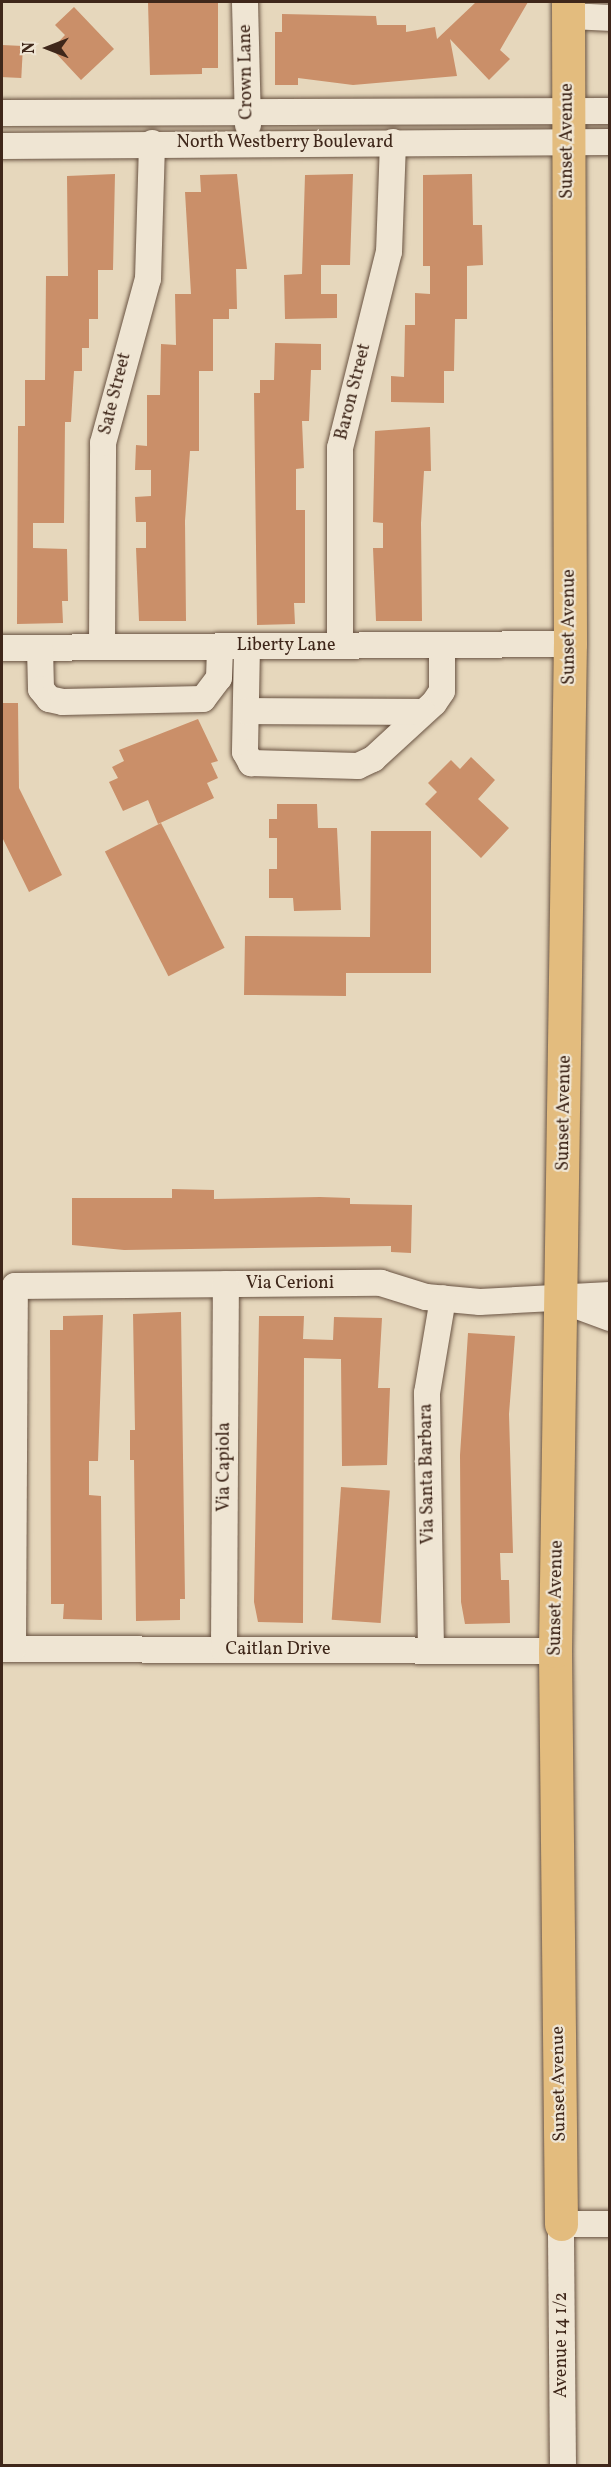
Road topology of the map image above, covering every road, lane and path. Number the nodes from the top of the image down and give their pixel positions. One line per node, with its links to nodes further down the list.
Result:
1 (245, 2): 4 (street, Crown Lane)
2 (568, 9): 3 (street); 7 (main road, Sunset Avenue)
3 (609, 18)
4 (248, 110): 6 (street, North Westberry Boulevard); 7 (street, North Westberry Boulevard); 11 (street, Crown Lane)
5 (609, 111): 7 (street)
6 (2, 113)
7 (568, 127): 8 (street, North Westberry Boulevard); 9 (street); 13 (main road, Sunset Avenue)
8 (393, 142): 11 (street, North Westberry Boulevard); 14 (street, Baron Street)
9 (609, 142)
10 (152, 143): 11 (street, North Westberry Boulevard); 12 (street, North Westberry Boulevard); 18 (street, Sate Street)
11 (248, 143)
12 (2, 146)
13 (570, 644): 15 (street, Liberty Lane); 26 (main road, Sunset Avenue)
14 (340, 645): 15 (street, Liberty Lane); 17 (street, Liberty Lane)
15 (442, 645): 22 (street)
16 (220, 646): 17 (street, Liberty Lane); 18 (street, Liberty Lane); 20 (street)
17 (248, 646): 21 (street)
18 (102, 647): 20 (street, Liberty Lane)
19 (2, 648): 20 (street, Liberty Lane)
20 (40, 648)
21 (246, 711): 22 (street); 22 (street)
22 (422, 712)
23 (226, 1284): 25 (street, Via Cerioni); 28 (street, Via Cerioni); 29 (street, Via Capiola)
24 (609, 1294): 26 (street, Via Cerioni)
25 (443, 1298): 26 (street, Via Cerioni); 30 (street, Via Santa Barbara)
26 (563, 1301): 27 (street, Via Cerioni); 31 (main road, Sunset Avenue)
27 (609, 1318)
28 (7, 1649): 29 (street, Caitlan Drive)
29 (224, 1650): 30 (street, Caitlan Drive)
30 (431, 1651): 31 (street, Caitlan Drive)
31 (555, 1651): 32 (main road, Sunset Avenue)
32 (561, 2224): 33 (street); 34 (street, Avenue 14 1/2)
33 (609, 2224)
34 (563, 2466)

